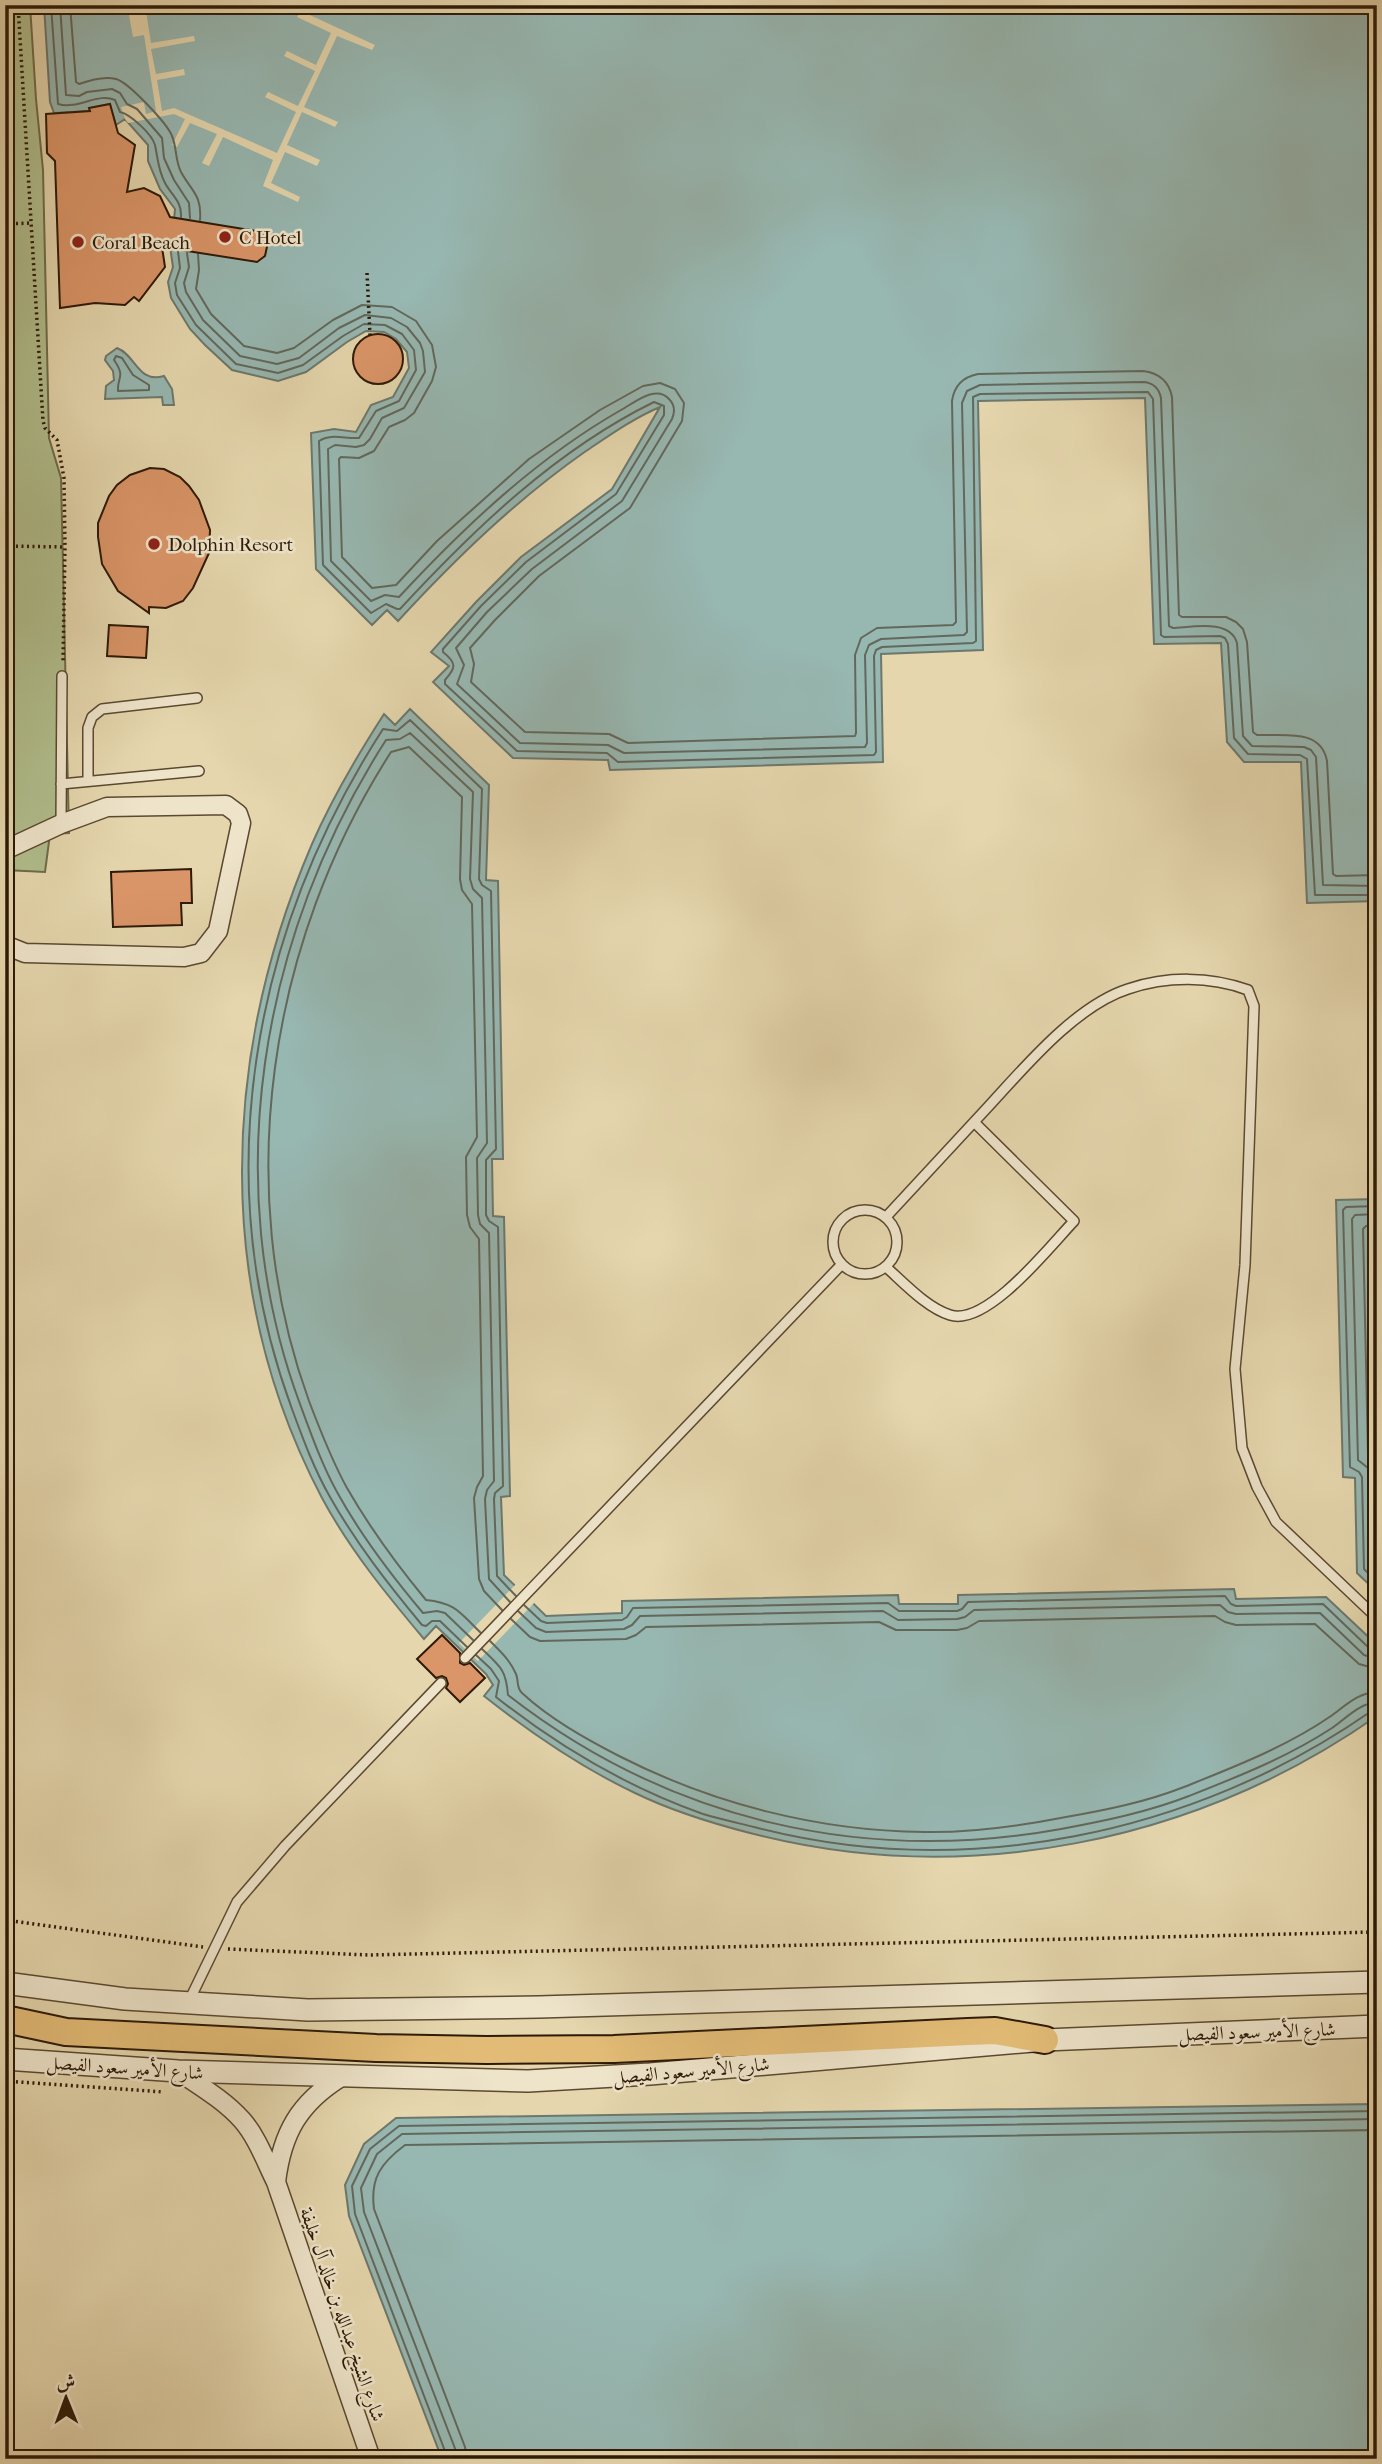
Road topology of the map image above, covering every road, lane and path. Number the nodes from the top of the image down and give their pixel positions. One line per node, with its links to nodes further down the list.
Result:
1 (18, 5): 2 (path)
2 (32, 223): 3 (path); 7 (path)
3 (5, 224)
4 (367, 273): 5 (path)
5 (370, 335)
6 (5, 546): 7 (path)
7 (65, 547): 8 (path)
8 (62, 676): 12 (lane)
9 (197, 698): 11 (lane)
10 (199, 771): 11 (lane)
11 (88, 781): 12 (lane)
12 (61, 784): 13 (lane)
13 (61, 824): 14 (street); 15 (street)
14 (5, 850)
15 (5, 945)
16 (974, 1122): 17 (lane); 19 (lane); 20 (lane)
17 (886, 1217): 18 (lane); 19 (lane)
18 (842, 1264): 19 (lane); 21 (lane)
19 (886, 1268)
20 (1377, 1618)
21 (465, 1658)
22 (441, 1683): 25 (lane)
23 (5, 1920): 25 (path)
24 (1377, 1931): 25 (path)
25 (215, 1948): 28 (lane)
26 (1377, 1982): 28 (street)
27 (5, 1983): 28 (street)
28 (188, 2003)
29 (5, 2019): 31 (main road)
30 (1377, 2026): 31 (street, شارع الأمير سعود الفيصل)
31 (1045, 2040): 34 (street, شارع الأمير سعود الفيصل)
32 (5, 2059): 33 (street, شارع الأمير سعود الفيصل)
33 (178, 2071): 34 (street, شارع الأمير سعود الفيصل); 37 (street, شارع الشيخ عبدالله بن خالد آل خليفة)
34 (341, 2077): 37 (street, شارع الشيخ عبدالله بن خالد آل خليفة)
35 (5, 2081): 36 (path)
36 (166, 2092)
37 (276, 2182): 38 (street, شارع الشيخ عبدالله بن خالد آل خليفة)
38 (371, 2459)

